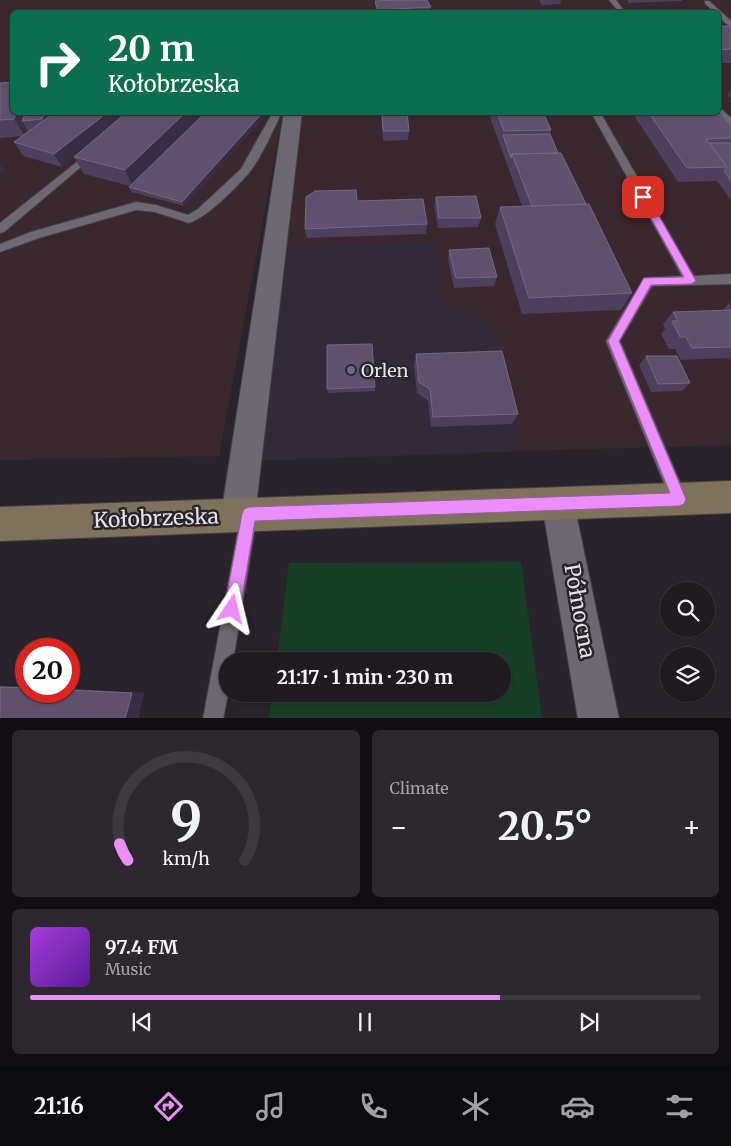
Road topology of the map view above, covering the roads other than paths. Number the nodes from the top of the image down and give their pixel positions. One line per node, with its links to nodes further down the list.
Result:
1 (612, 0): 3 (lane)
2 (707, 2): 4 (lane)
3 (620, 10)
4 (715, 10)
5 (721, 17): 6 (lane)
6 (729, 29)
7 (721, 112): 11 (lane)
8 (276, 115): 14 (lane)
9 (294, 115): 20 (street)
10 (597, 115): 16 (lane)
11 (731, 123)
12 (104, 143): 13 (lane)
13 (0, 229)
14 (0, 248)
15 (731, 279): 16 (lane)
16 (691, 281): 18 (lane)
17 (731, 497): 18 (main road, Kołobrzeska)
18 (679, 499): 19 (main road, Kołobrzeska)
19 (558, 504): 20 (main road, Kołobrzeska); 23 (street, Północna)
20 (244, 515): 21 (main road, Kołobrzeska); 22 (lane)
21 (0, 524)
22 (213, 718)
23 (599, 718)

